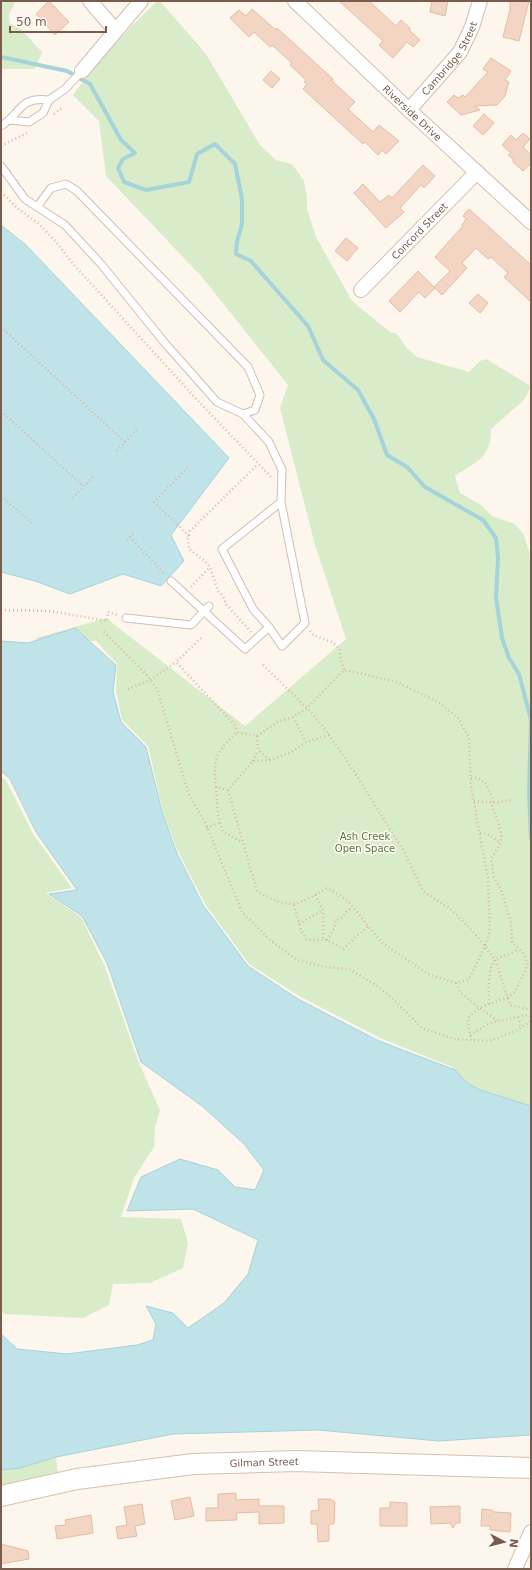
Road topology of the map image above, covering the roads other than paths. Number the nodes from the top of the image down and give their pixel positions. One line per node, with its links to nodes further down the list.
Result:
1 (90, 1): 5 (street)
2 (141, 1): 5 (street)
3 (296, 1): 8 (street, Riverside Drive)
4 (480, 1): 8 (street, Cambridge Street)
5 (115, 30): 6 (street)
6 (81, 72): 7 (lane)
7 (49, 100): 9 (lane); 9 (lane)
8 (409, 110): 12 (street, Riverside Drive)
9 (10, 120): 10 (lane)
10 (1, 126)
11 (1, 166): 13 (lane)
12 (477, 172): 14 (street, Riverside Drive); 15 (street, Concord Street)
13 (37, 207): 16 (lane); 16 (lane)
14 (531, 222)
15 (361, 290)
16 (242, 414): 17 (lane)
17 (281, 502): 21 (lane); 21 (lane)
18 (171, 581): 19 (lane)
19 (207, 609): 20 (lane); 21 (lane)
20 (126, 618)
21 (269, 627)
22 (531, 1468): 23 (street, Gilman Street)
23 (1, 1496)
24 (531, 1532): 25 (street)
25 (516, 1569)

